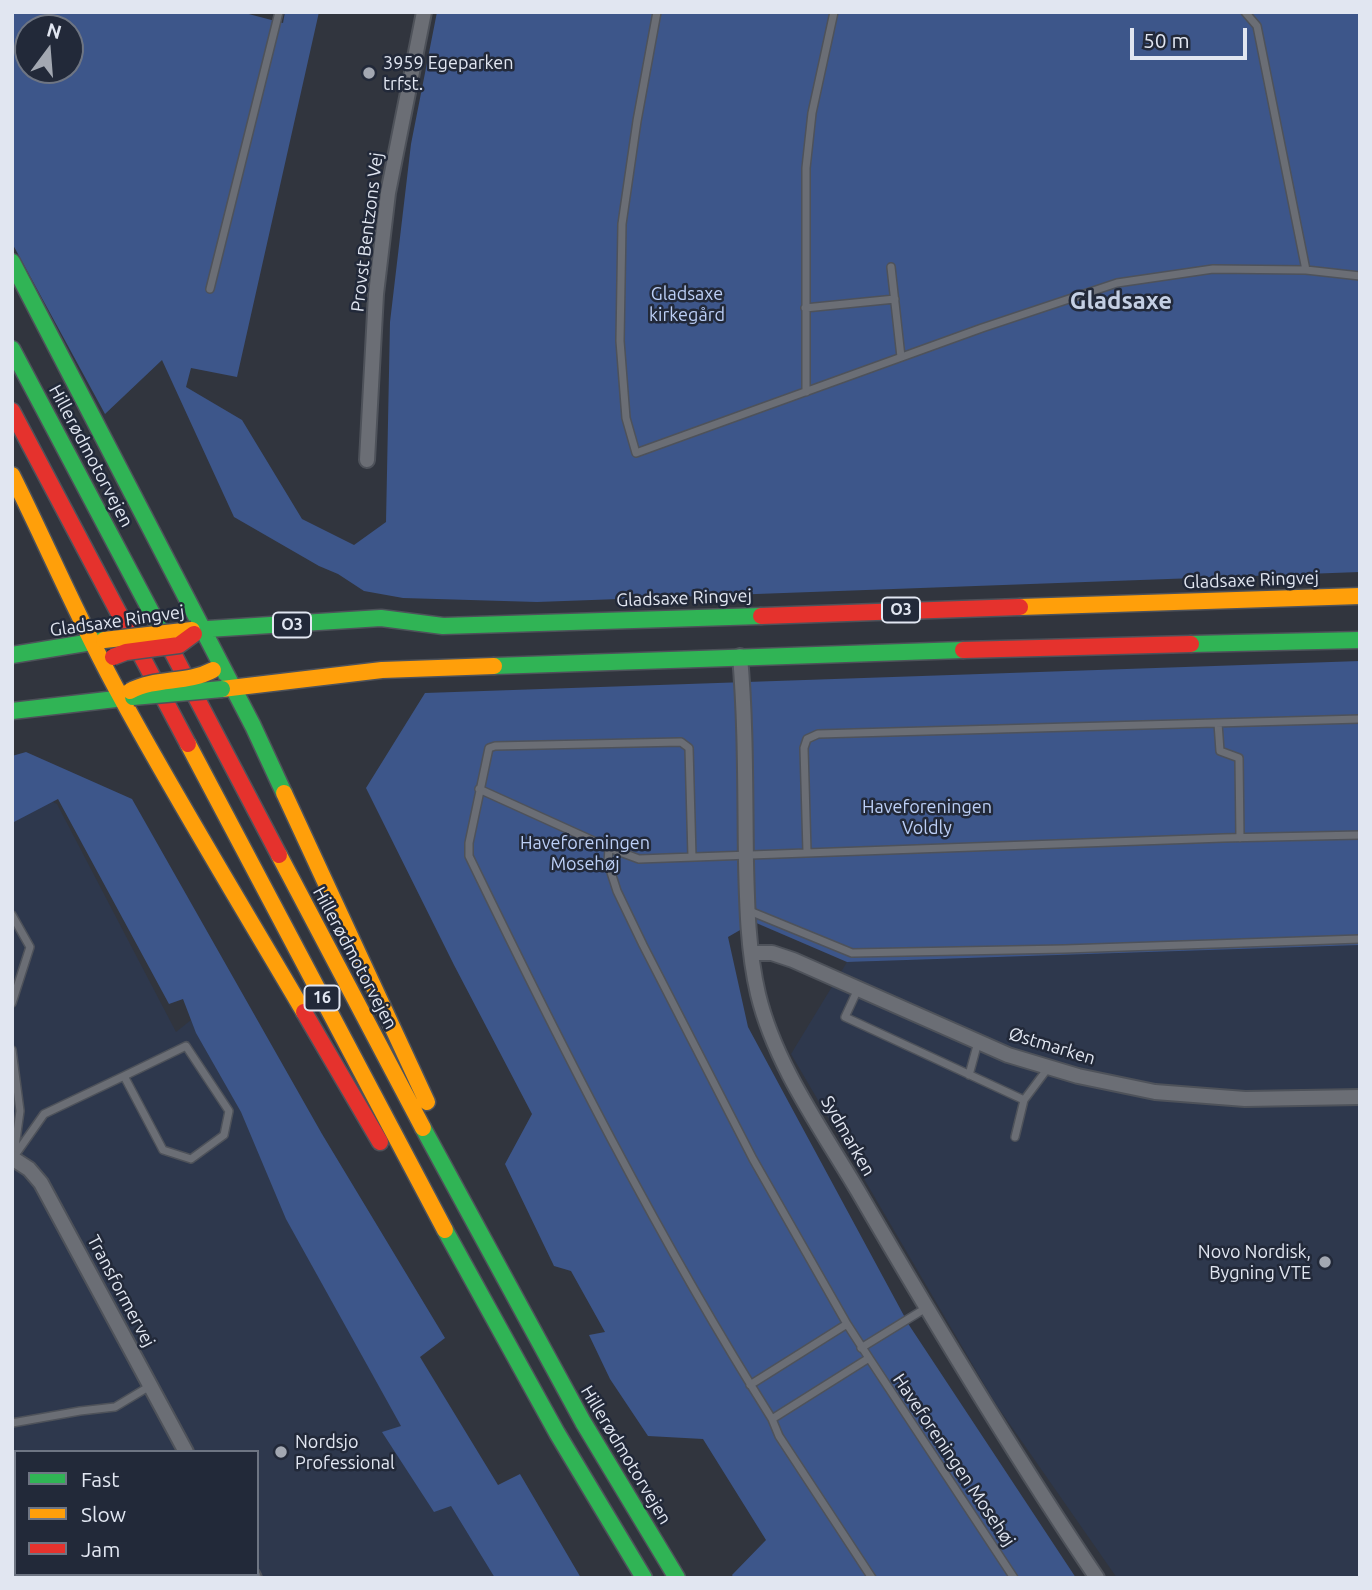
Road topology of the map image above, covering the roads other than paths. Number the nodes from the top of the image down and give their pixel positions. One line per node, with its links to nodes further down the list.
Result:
1 (279, 12): 10 (lane)
2 (424, 12): 19 (street, Provst Bentzons Vej)
3 (657, 12): 17 (lane)
4 (834, 12): 12 (lane)
5 (1245, 12): 8 (lane)
6 (12, 262): 22 (main road)
7 (891, 267): 11 (lane)
8 (1306, 270): 9 (lane); 15 (lane)
9 (1360, 276)
10 (210, 289)
11 (895, 299): 12 (lane); 15 (lane)
12 (805, 308): 17 (lane)
13 (12, 333): 16 (main road)
14 (12, 349): 16 (main road, Hillerødmotorvejen / 16)
15 (901, 357): 17 (lane)
16 (23, 368): 57 (main road, Hillerødmotorvejen / 16)
17 (806, 392)
18 (12, 411): 56 (main road, 16)
19 (367, 460)
20 (12, 475): 24 (main road)
21 (1360, 596): 22 (main road, Gladsaxe Ringvej / O3)
22 (196, 631): 24 (main road, Gladsaxe Ringvej / O3, bridge); 27 (main road, bridge); 28 (main road)
23 (1360, 640): 26 (main road)
24 (98, 641): 25 (main road, Gladsaxe Ringvej / O3); 27 (main road)
25 (12, 655)
26 (740, 656): 29 (main road); 39 (street, Sydmarken)
27 (108, 661): 30 (main road)
28 (216, 666): 29 (main road); 30 (main road, bridge)
29 (228, 688): 30 (main road, bridge); 57 (main road)
30 (128, 696): 31 (main road); 56 (main road)
31 (12, 711)
32 (1360, 719): 33 (lane)
33 (1219, 723): 36 (lane); 38 (lane)
34 (480, 789): 37 (lane); 40 (lane); 62 (lane)
35 (1360, 835): 36 (lane)
36 (1240, 838): 38 (lane)
37 (608, 848): 40 (lane); 59 (lane, Haveforeningen Mosehøj)
38 (807, 852): 39 (lane)
39 (746, 855): 40 (lane); 41 (street, Sydmarken)
40 (692, 857)
41 (747, 910): 43 (lane); 44 (street, Sydmarken)
42 (12, 915): 46 (lane)
43 (1360, 939)
44 (751, 953): 45 (street, Østmarken); 58 (street, Sydmarken)
45 (858, 989): 47 (street, Østmarken); 50 (lane)
46 (12, 1003)
47 (978, 1041): 49 (street, Østmarken); 50 (lane)
48 (12, 1050): 55 (lane)
49 (1049, 1067): 52 (street, Østmarken); 53 (lane)
50 (969, 1075): 53 (lane)
51 (124, 1076): 51 (lane); 55 (lane)
52 (1360, 1097)
53 (1024, 1100): 54 (lane)
54 (1015, 1137)
55 (13, 1158): 63 (street, Transformervej)
56 (446, 1232): 67 (main road, 16)
57 (490, 1254): 68 (main road, Hillerødmotorvejen / 16)
58 (926, 1308): 60 (lane); 71 (street, Sydmarken)
59 (847, 1324): 60 (lane, Haveforeningen Mosehøj); 62 (lane)
60 (861, 1348): 61 (lane, Haveforeningen Mosehøj)
61 (869, 1358): 64 (lane); 70 (lane, Haveforeningen Mosehøj)
62 (750, 1385): 64 (lane)
63 (150, 1386): 65 (lane); 66 (street, Transformervej)
64 (772, 1419): 69 (lane)
65 (12, 1423)
66 (185, 1450)
67 (644, 1578)
68 (677, 1578)
69 (872, 1578)
70 (1014, 1578)
71 (1097, 1578)

